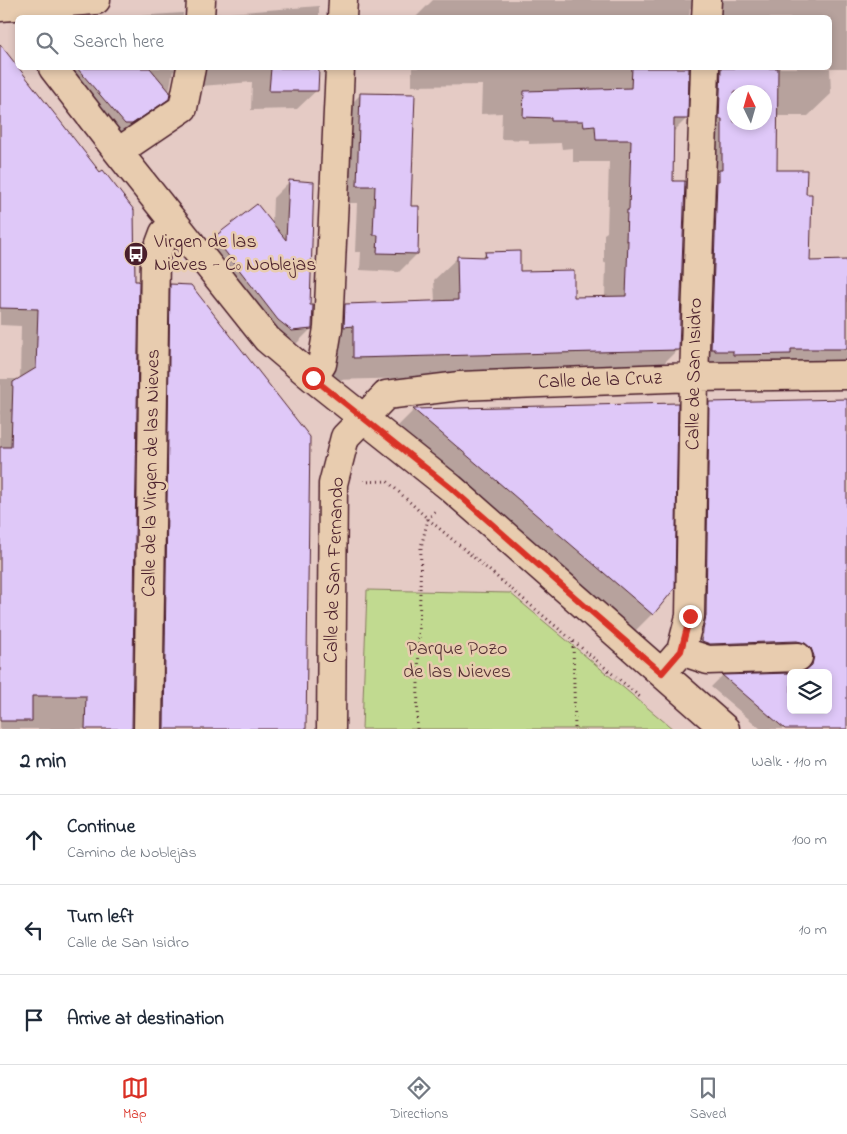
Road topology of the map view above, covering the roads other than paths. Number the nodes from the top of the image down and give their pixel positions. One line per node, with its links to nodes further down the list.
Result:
1 (96, 0): 5 (street)
2 (201, 0): 6 (street)
3 (343, 0): 7 (street)
4 (707, 0): 8 (street)
5 (0, 8): 9 (street)
6 (200, 15)
7 (342, 15)
8 (706, 15)
9 (15, 23)
10 (55, 70): 14 (street)
11 (190, 70): 14 (street)
12 (340, 70): 18 (street)
13 (705, 70): 17 (street, Calle de San Isidro)
14 (118, 152): 15 (street)
15 (175, 224): 18 (street); 23 (street, Calle de la Virgen de las Nieves)
16 (847, 375): 17 (street, Calle de la Cruz)
17 (694, 377): 19 (street, Calle de la Cruz); 20 (street, Calle de San Isidro)
18 (313, 378): 19 (street)
19 (363, 418): 22 (street); 24 (street, Calle de San Fernando)
20 (681, 651): 21 (street); 22 (street, Calle de San Isidro)
21 (798, 658)
22 (662, 673): 25 (street)
23 (148, 729)
24 (332, 729)
25 (725, 729)

